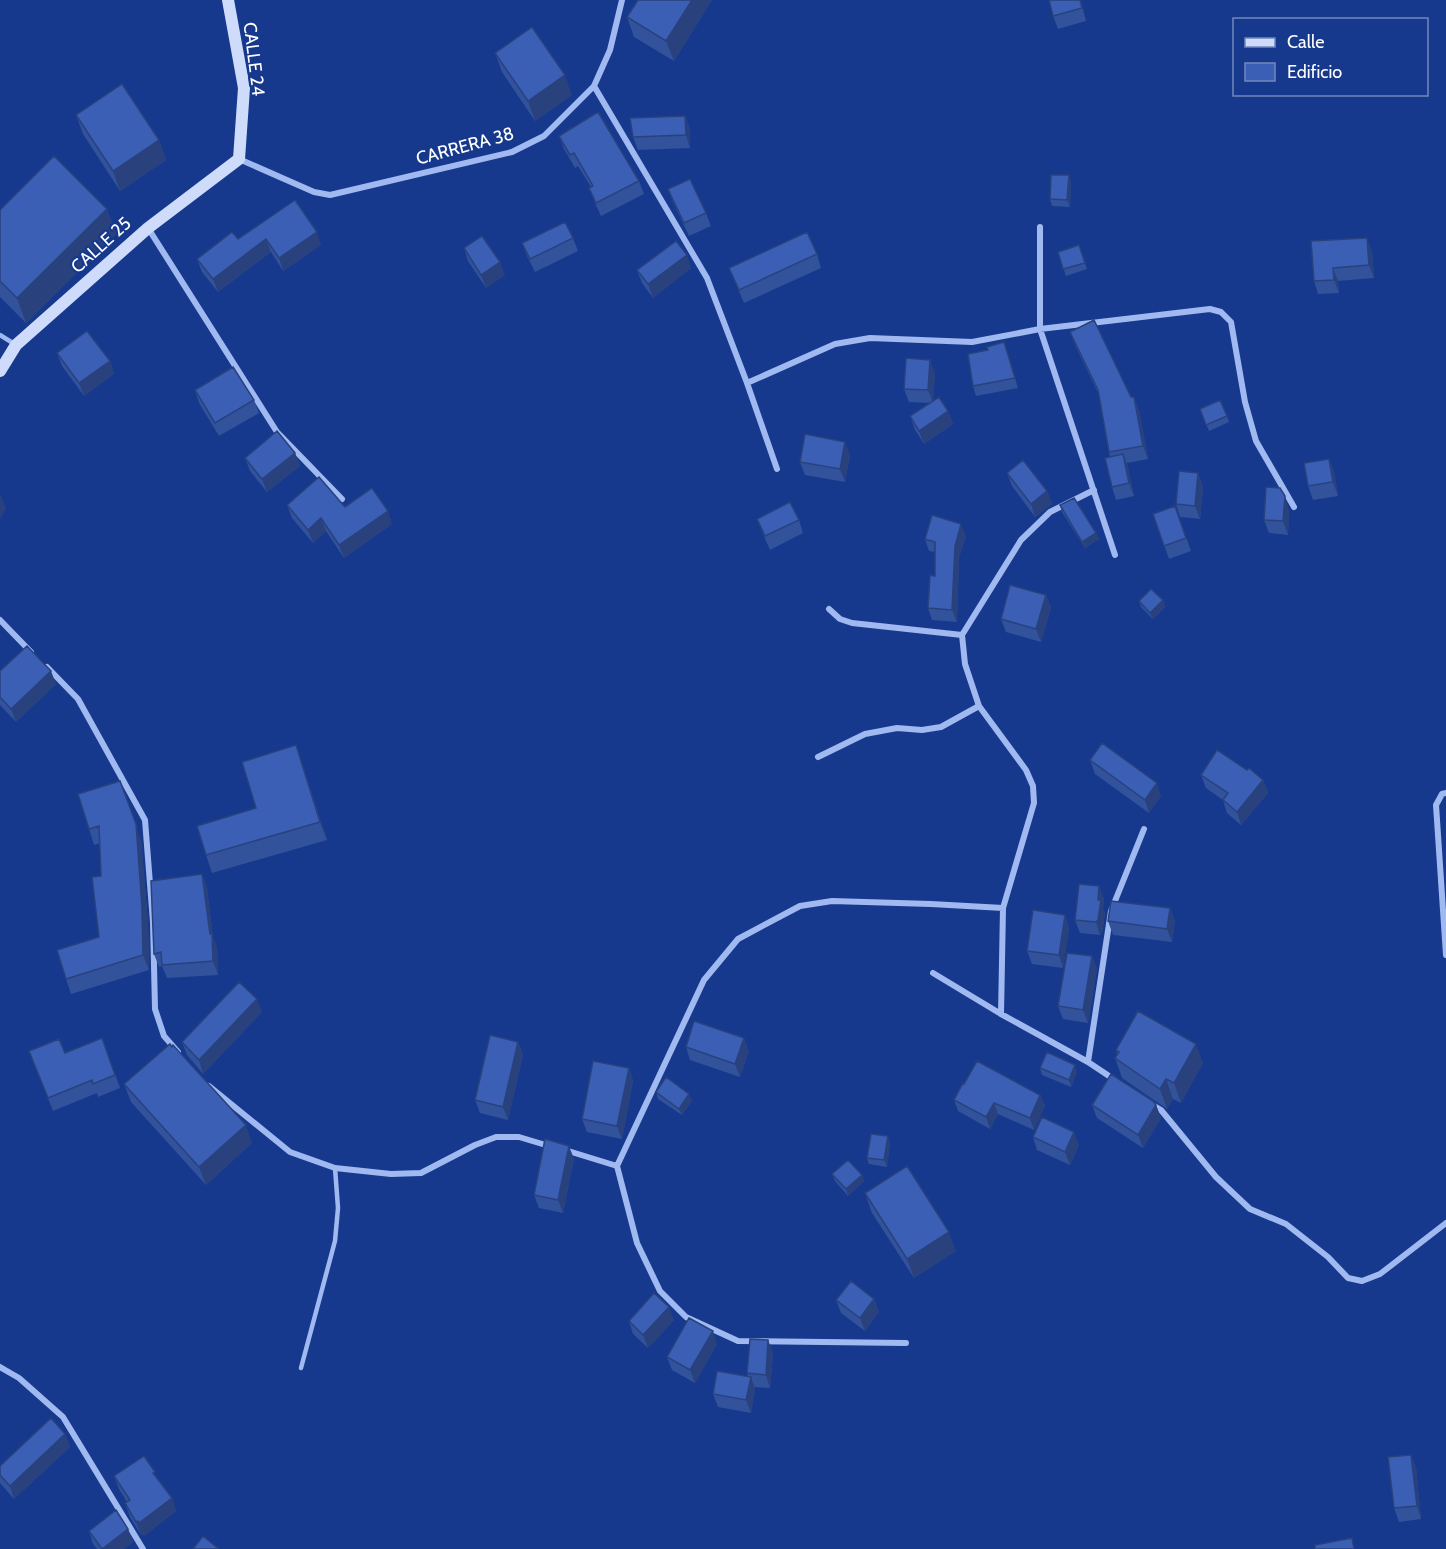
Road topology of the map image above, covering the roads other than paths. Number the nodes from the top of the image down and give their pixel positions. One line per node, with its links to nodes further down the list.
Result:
1 (228, 0): 4 (street, CALLE 24)
2 (622, 0): 3 (street, CARRERA 38)
3 (594, 86): 4 (street, CARRERA 38); 11 (street)
4 (239, 159): 6 (street, CALLE 25)
5 (1040, 227): 7 (street)
6 (148, 228): 9 (street, CALLE 25); 14 (street)
7 (1040, 329): 11 (street); 13 (street); 15 (street)
8 (0, 335): 9 (lane)
9 (16, 345): 10 (street, CALLE 25)
10 (0, 371)
11 (747, 383): 12 (street)
12 (777, 469)
13 (1094, 490): 16 (street); 19 (street)
14 (342, 499)
15 (1294, 507)
16 (1115, 555)
17 (829, 609): 19 (street)
18 (0, 620): 28 (street)
19 (962, 635): 20 (street)
20 (979, 706): 21 (street); 24 (street)
21 (818, 757)
22 (1446, 793): 25 (street)
23 (1144, 829): 29 (street)
24 (1003, 908): 27 (street); 35 (street)
25 (1446, 955)
26 (933, 973): 27 (street)
27 (1001, 1014): 29 (street)
28 (187, 1062)
29 (1088, 1062): 31 (street)
30 (202, 1080): 36 (street)
31 (1124, 1086)
32 (1143, 1098): 37 (street)
33 (552, 1146): 36 (street)
34 (562, 1150): 35 (street)
35 (617, 1166): 38 (street)
36 (335, 1168): 40 (lane)
37 (1446, 1222)
38 (906, 1343)
39 (0, 1367): 41 (street)
40 (301, 1368)
41 (143, 1549)

